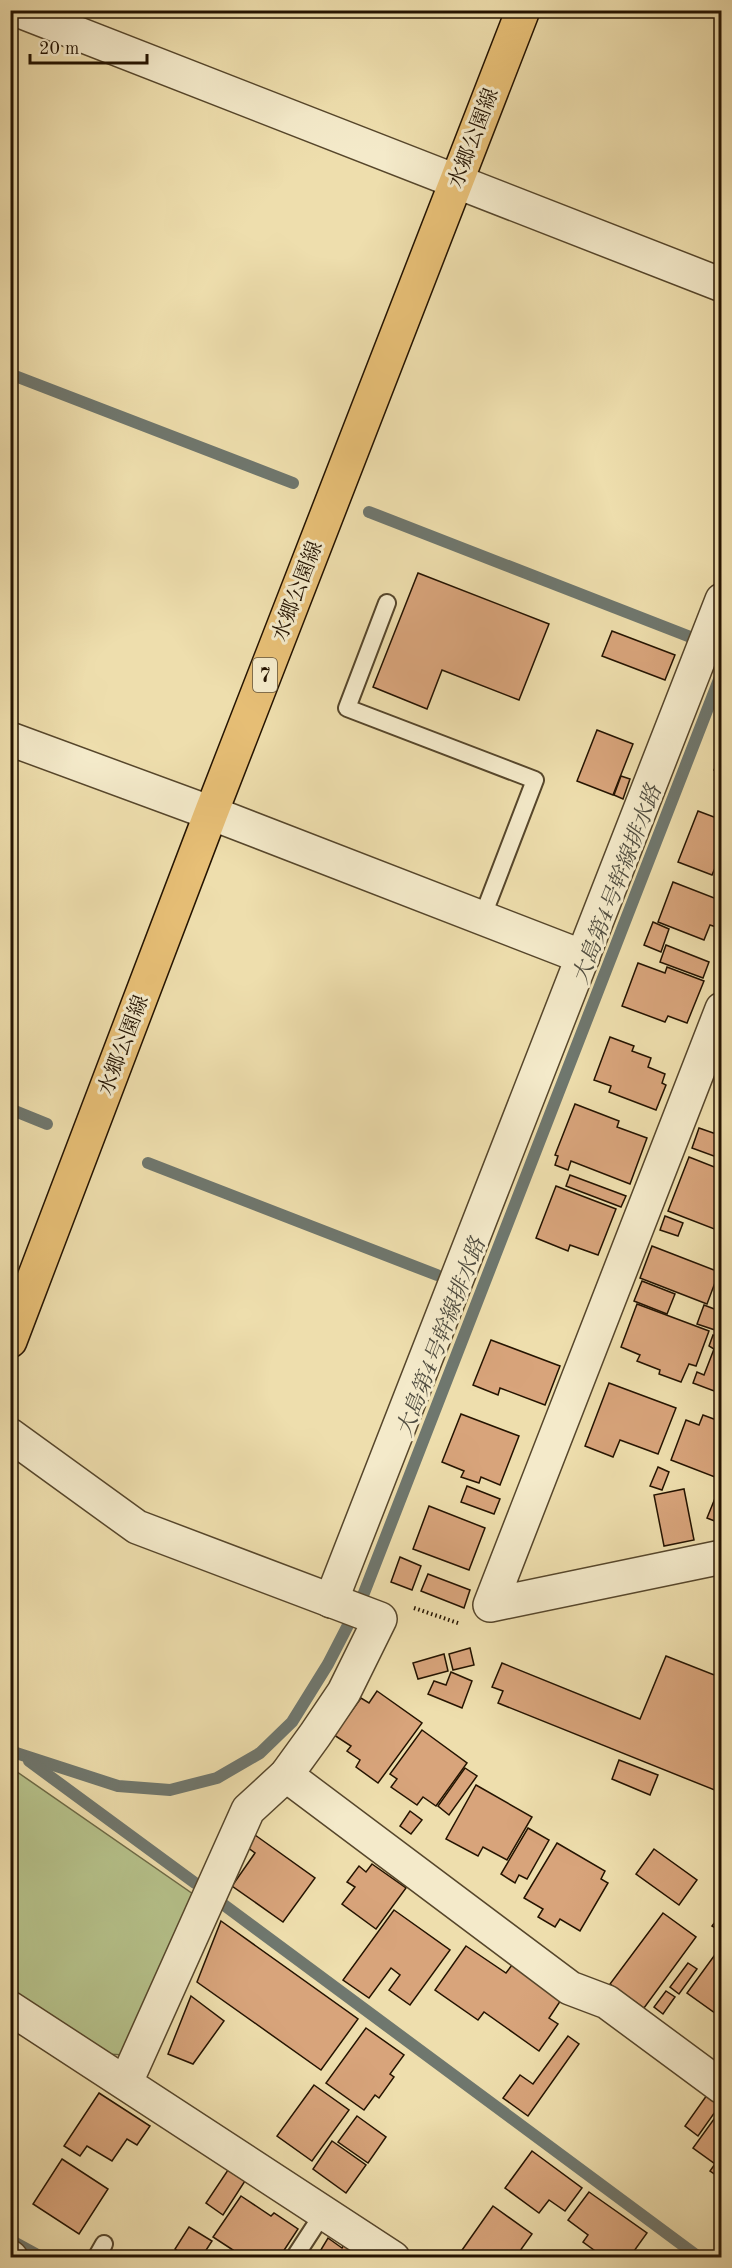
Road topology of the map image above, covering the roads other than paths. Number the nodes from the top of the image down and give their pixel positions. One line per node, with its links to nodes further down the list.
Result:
1 (17, 10): 3 (street)
2 (523, 10): 3 (main road, 水郷公園線 / 7)
3 (457, 182): 4 (street); 8 (main road, 水郷公園線 / 7)
4 (722, 285)
5 (722, 600): 10 (street)
6 (387, 603): 9 (lane)
7 (10, 738): 8 (street)
8 (211, 813): 9 (street); 12 (main road, 水郷公園線 / 7)
9 (482, 918): 10 (street)
10 (583, 957): 15 (street)
11 (722, 1009): 14 (street)
12 (10, 1341)
13 (10, 1435): 15 (street)
14 (722, 1557)
15 (334, 1602): 16 (street)
16 (286, 1775): 18 (street); 19 (street)
17 (10, 2008): 18 (street)
18 (126, 2082): 20 (street)
19 (722, 2086)
20 (324, 2212): 21 (lane); 22 (street)
21 (294, 2258)
22 (393, 2258)

